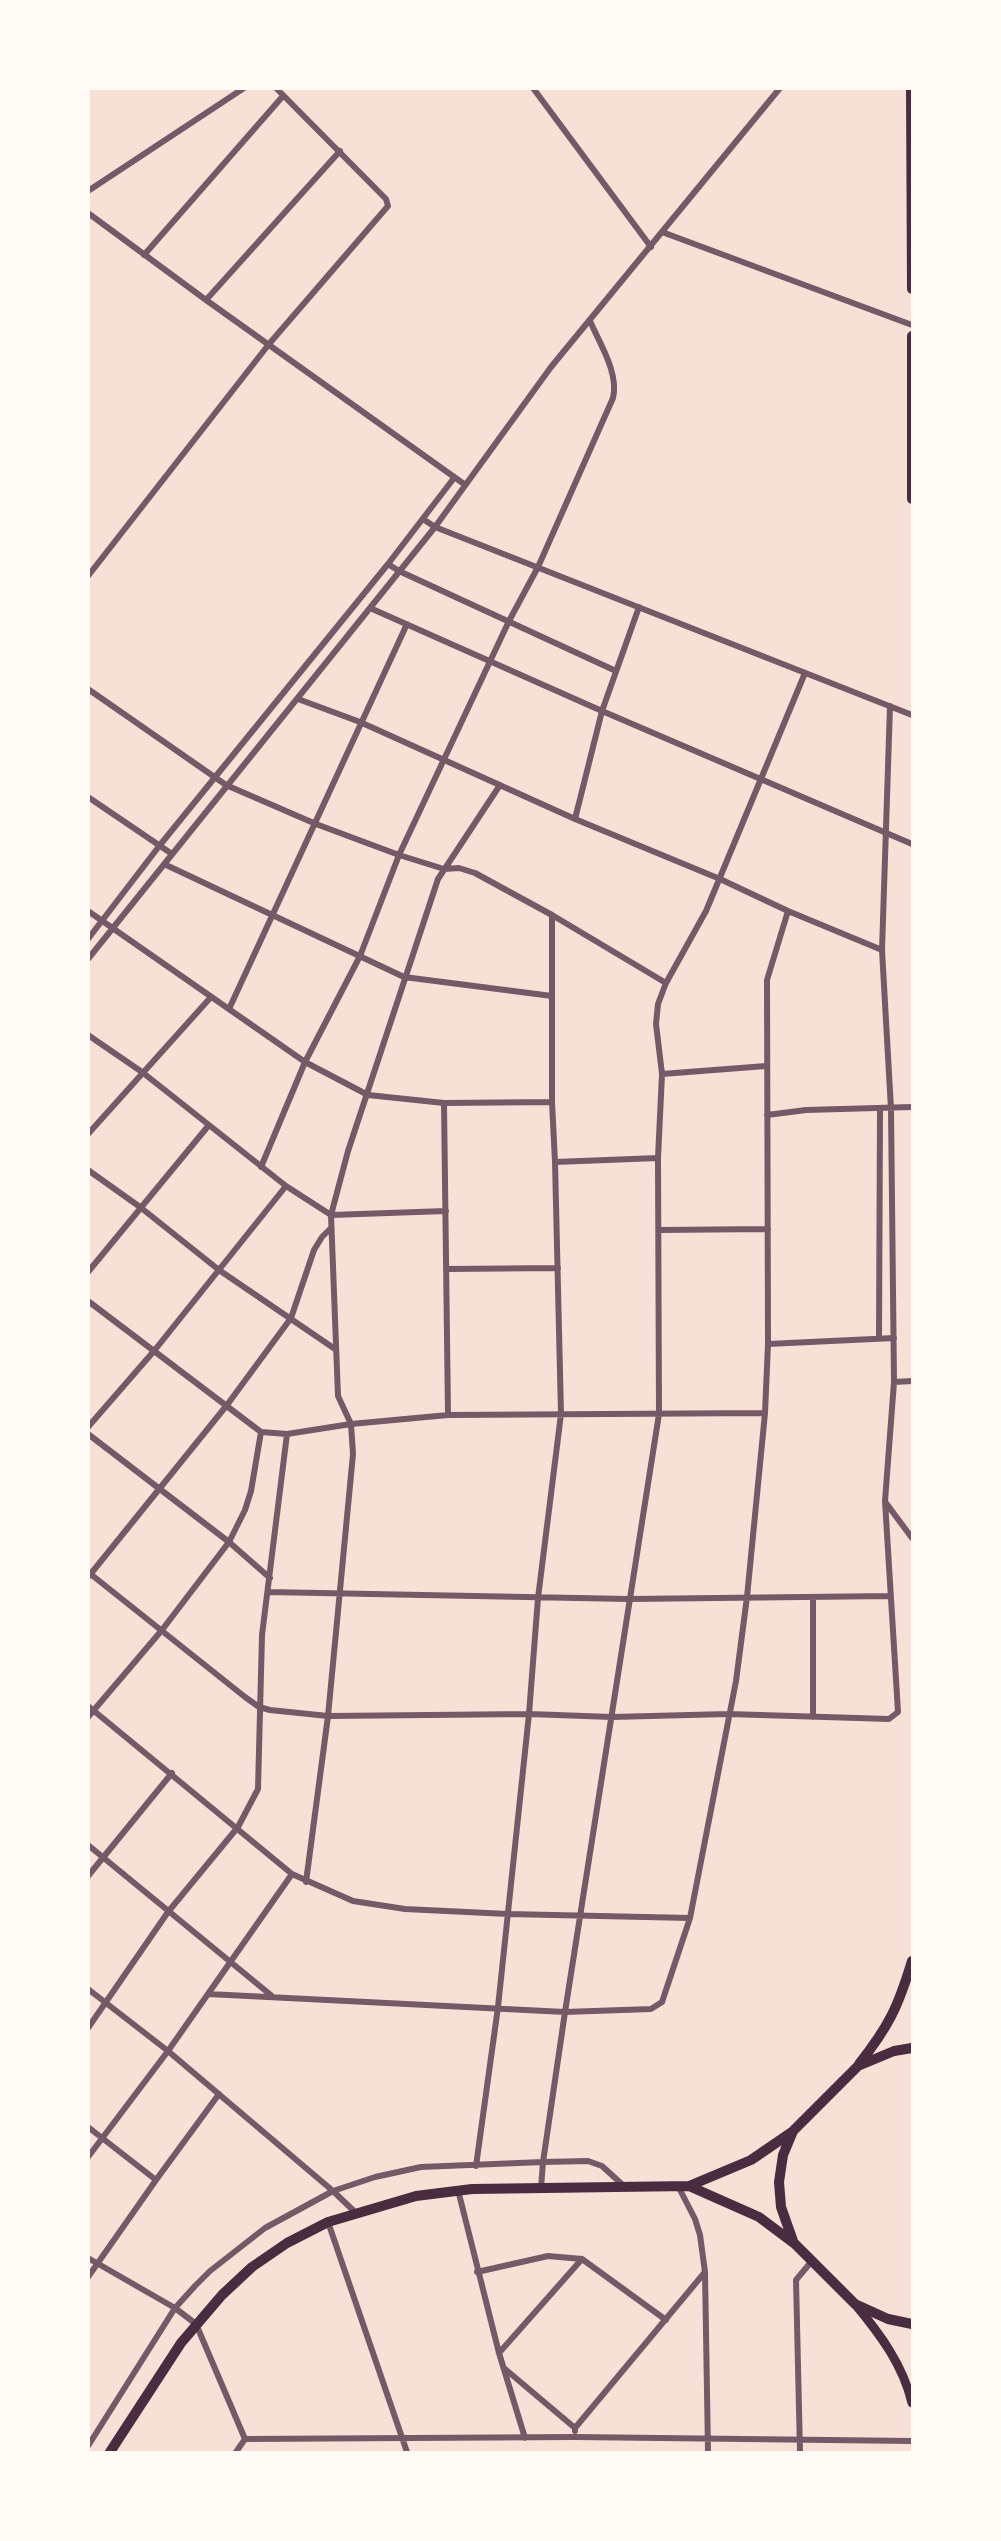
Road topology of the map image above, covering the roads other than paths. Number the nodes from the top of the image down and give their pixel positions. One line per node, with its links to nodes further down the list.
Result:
1 (244, 88): 8 (street)
2 (276, 88): 6 (street)
3 (533, 88): 11 (street)
4 (780, 88): 10 (street)
5 (911, 88): 13 (highway)
6 (283, 96): 7 (street); 12 (street)
7 (340, 152): 14 (street); 18 (street)
8 (88, 191)
9 (88, 213): 12 (street)
10 (662, 232): 11 (street); 16 (street)
11 (651, 247): 15 (street)
12 (144, 255): 14 (street)
13 (912, 289)
14 (206, 300): 18 (street)
15 (590, 321): 21 (street); 26 (street)
16 (912, 324)
17 (912, 336): 19 (highway)
18 (270, 344): 20 (street); 28 (street)
19 (912, 368): 22 (highway)
20 (454, 478): 21 (street); 23 (street)
21 (464, 484): 24 (street)
22 (912, 499)
23 (423, 519): 24 (street); 25 (street)
24 (435, 526): 26 (street); 27 (street)
25 (388, 564): 27 (street); 38 (street)
26 (538, 567): 29 (street); 31 (street)
27 (399, 572): 30 (street); 31 (street)
28 (88, 576)
29 (639, 607): 34 (street); 35 (street)
30 (370, 608): 32 (street); 37 (street)
31 (509, 621): 33 (street); 34 (street)
32 (407, 624): 33 (street); 43 (street)
33 (490, 661): 40 (street); 44 (street)
34 (616, 670): 40 (street)
35 (805, 673): 39 (street); 46 (street)
36 (88, 689): 45 (street)
37 (298, 699): 41 (street); 43 (street)
38 (275, 704): 41 (street); 45 (street)
39 (890, 706): 42 (street); 52 (street)
40 (602, 711): 46 (street); 50 (street)
41 (286, 713): 47 (street)
42 (912, 716)
43 (360, 722): 44 (street); 51 (street)
44 (446, 760): 48 (street); 56 (street)
45 (214, 778): 47 (street); 54 (street)
46 (761, 778): 52 (street); 59 (street)
47 (226, 785): 51 (street); 55 (street)
48 (500, 785): 50 (street); 58 (street)
49 (88, 797): 54 (street)
50 (575, 819): 59 (street)
51 (316, 824): 56 (street); 62 (street)
52 (886, 832): 53 (street); 67 (street)
53 (912, 844)
54 (160, 845): 55 (street); 64 (street)
55 (172, 854): 57 (street)
56 (399, 855): 58 (street); 68 (street)
57 (164, 864): 62 (street); 65 (street)
58 (444, 869): 63 (street); 70 (street)
59 (720, 879): 61 (street); 71 (street)
60 (88, 911): 64 (street)
61 (788, 911): 67 (street); 77 (street)
62 (274, 915): 68 (street); 74 (street)
63 (552, 915): 71 (street); 72 (street)
64 (103, 921): 65 (street); 66 (street)
65 (114, 928): 69 (street); 73 (street)
66 (88, 939)
67 (882, 950): 85 (street)
68 (360, 956): 70 (street); 76 (street)
69 (88, 959)
70 (404, 977): 72 (street); 80 (street)
71 (666, 983): 79 (street)
72 (552, 996): 81 (street)
73 (211, 997): 74 (street); 78 (street)
74 (229, 1009): 76 (street)
75 (88, 1035): 78 (street)
76 (305, 1062): 80 (street); 91 (street)
77 (766, 1066): 79 (street); 86 (street)
78 (142, 1072): 87 (street); 88 (street)
79 (662, 1074): 89 (street)
80 (368, 1095): 82 (street); 96 (street)
81 (552, 1102): 82 (street); 90 (street)
82 (444, 1103): 95 (street)
83 (912, 1107): 85 (street)
84 (880, 1109): 85 (street); 86 (street); 106 (street)
85 (891, 1109): 107 (street)
86 (767, 1115): 98 (street)
87 (209, 1125): 91 (street); 94 (street)
88 (88, 1134)
89 (658, 1158): 90 (street); 99 (street)
90 (555, 1162): 100 (street)
91 (261, 1167): 93 (street)
92 (88, 1170): 94 (street)
93 (286, 1186): 96 (street); 101 (street)
94 (140, 1207): 101 (street); 103 (street)
95 (446, 1211): 96 (street); 102 (street)
96 (331, 1215): 97 (street)
97 (330, 1229): 105 (street); 109 (street)
98 (768, 1229): 99 (street); 108 (street)
99 (659, 1230): 116 (street)
100 (558, 1268): 102 (street); 115 (street)
101 (219, 1269): 105 (street); 110 (street)
102 (447, 1269): 117 (street)
103 (88, 1272)
104 (88, 1301): 110 (street)
105 (291, 1318): 109 (street); 113 (street)
106 (879, 1338): 107 (street); 108 (street)
107 (894, 1338): 112 (street)
108 (768, 1344): 114 (street)
109 (334, 1349): 118 (street)
110 (154, 1352): 113 (street); 119 (street)
111 (912, 1381): 112 (street)
112 (894, 1382): 124 (street)
113 (227, 1406): 120 (street); 123 (street)
114 (765, 1413): 116 (street); 132 (street)
115 (561, 1414): 116 (street); 117 (street); 134 (street)
116 (659, 1414): 135 (street)
117 (448, 1415): 118 (street)
118 (351, 1424): 122 (street); 130 (street)
119 (88, 1427)
120 (261, 1432): 122 (street); 126 (street)
121 (88, 1434): 123 (street)
122 (287, 1434): 128 (street)
123 (160, 1488): 126 (street); 127 (street)
124 (885, 1501): 125 (street); 131 (street)
125 (912, 1539)
126 (229, 1542): 128 (street); 136 (street)
127 (89, 1574): 136 (street)
128 (270, 1578): 129 (street)
129 (268, 1592): 130 (street); 137 (street)
130 (341, 1594): 134 (street); 141 (street)
131 (891, 1596): 133 (street); 144 (street)
132 (747, 1597): 133 (street); 135 (street); 140 (street)
133 (813, 1597): 144 (street)
134 (538, 1598): 135 (street); 139 (street)
135 (629, 1599): 143 (street)
136 (162, 1630): 137 (street); 138 (street)
137 (259, 1707): 141 (street); 146 (street)
138 (91, 1708): 142 (street); 145 (street)
139 (529, 1714): 141 (street); 143 (street); 153 (street)
140 (728, 1714): 143 (street); 144 (street); 155 (street)
141 (328, 1716): 151 (street)
142 (88, 1717)
143 (612, 1717): 154 (street)
144 (813, 1718)
145 (172, 1773): 146 (street); 148 (street)
146 (238, 1827): 149 (street); 152 (street)
147 (88, 1845): 148 (street)
148 (103, 1857): 150 (street); 152 (street)
149 (292, 1874): 151 (street); 157 (street)
150 (88, 1876)
151 (306, 1882): 153 (street)
152 (168, 1912): 157 (street); 161 (street)
153 (508, 1914): 154 (street); 162 (street)
154 (580, 1916): 155 (street); 163 (street)
155 (690, 1918): 163 (street)
156 (912, 1961): 167 (highway)
157 (230, 1963): 159 (street); 160 (street)
158 (88, 1989): 161 (street)
159 (208, 1994): 160 (street); 166 (street)
160 (273, 1997): 162 (street)
161 (108, 2003): 164 (street); 166 (street)
162 (498, 2007): 163 (street); 174 (street)
163 (565, 2012): 173 (street)
164 (88, 2028)
165 (912, 2048): 167 (highway)
166 (168, 2051): 168 (street); 171 (street)
167 (858, 2066): 170 (highway)
168 (219, 2094): 175 (street); 180 (street)
169 (88, 2127): 171 (street)
170 (793, 2131): 176 (highway); 183 (highway)
171 (102, 2137): 172 (street); 175 (street)
172 (88, 2157)
173 (543, 2162): 174 (street); 177 (street); 178 (street)
174 (476, 2166): 180 (street)
175 (156, 2180): 187 (street)
176 (684, 2186): 178 (highway); 183 (highway); 189 (street)
177 (541, 2187): 178 (highway); 179 (highway)
178 (626, 2187)
179 (458, 2190): 181 (highway); 188 (street)
180 (333, 2191): 181 (street); 192 (street)
181 (356, 2213): 182 (highway)
182 (328, 2222): 194 (highway); 200 (street)
183 (795, 2244): 186 (highway)
184 (88, 2258): 187 (street)
185 (582, 2259): 188 (street); 193 (street); 196 (street)
186 (811, 2262): 191 (highway); 205 (street)
187 (98, 2264): 190 (street); 192 (street)
188 (477, 2272): 196 (street)
189 (705, 2272): 193 (street); 204 (street)
190 (88, 2277)
191 (855, 2304): 195 (highway); 198 (main road)
192 (175, 2308): 194 (street); 207 (street)
193 (666, 2320): 199 (street)
194 (196, 2324): 203 (street); 208 (highway)
195 (912, 2324)
196 (499, 2353): 197 (street)
197 (504, 2368): 199 (street); 202 (street)
198 (912, 2403)
199 (575, 2428): 201 (street)
200 (402, 2437): 202 (street); 203 (street); 210 (street)
201 (575, 2437): 202 (street); 204 (street)
202 (525, 2438)
203 (245, 2439): 209 (street)
204 (708, 2439): 205 (street); 211 (street)
205 (800, 2439): 206 (street); 212 (street)
206 (912, 2441)
207 (88, 2446)
208 (110, 2452)
209 (236, 2452)
210 (407, 2452)
211 (708, 2452)
212 (800, 2452)

